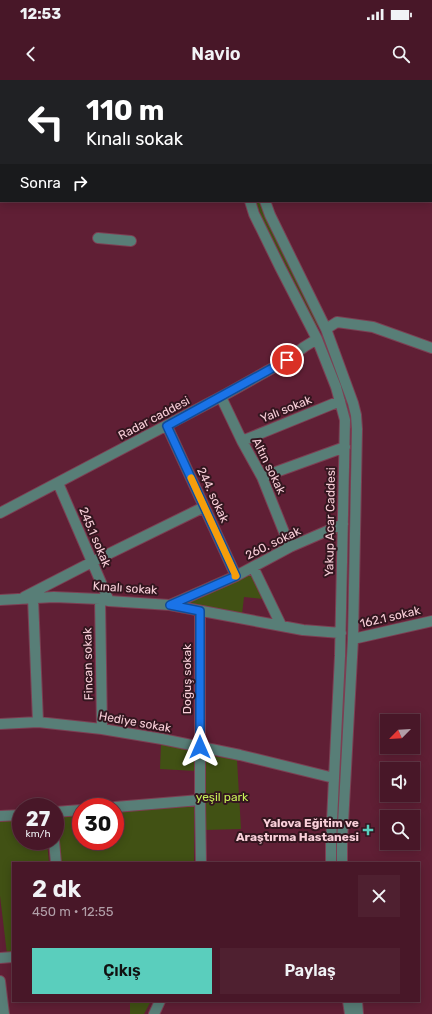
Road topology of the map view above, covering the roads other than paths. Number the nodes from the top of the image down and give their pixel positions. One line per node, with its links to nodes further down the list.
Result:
1 (250, 202): 6 (street, Yakup Acar Caddesi)
2 (265, 202): 5 (street, Yakup Acar Caddesi)
3 (98, 238): 4 (street)
4 (131, 241)
5 (326, 329): 7 (street); 31 (street, Yakup Acar Caddesi)
6 (317, 339): 8 (street, Radar caddesi); 9 (street, Yakup Acar Caddesi)
7 (432, 348)
8 (220, 397): 10 (street, Radar caddesi); 11 (street, Altın sokak)
9 (340, 401): 11 (street, Yalı sokak); 12 (street, Yakup Acar Caddesi)
10 (167, 426): 14 (street, Radar caddesi); 15 (street, 244. sokak)
11 (242, 441): 13 (street, Altın sokak)
12 (345, 447): 13 (street); 17 (street, Yakup Acar Caddesi)
13 (262, 477): 18 (street, Altın sokak)
14 (58, 483): 16 (street, Radar caddesi); 19 (street, 245.1 sokak)
15 (204, 507): 19 (street); 21 (street, 244. sokak)
16 (0, 513)
17 (343, 524): 18 (street, 260. sokak); 30 (street, Yakup Acar Caddesi)
18 (290, 547): 20 (street, 260. sokak)
19 (92, 562): 23 (street); 25 (street, 245.1 sokak)
20 (253, 566): 21 (street, 260. sokak); 29 (street)
21 (236, 576): 26 (street, 260. sokak)
22 (32, 598): 23 (street, Kınalı sokak); 25 (street, Kınalı sokak); 32 (street)
23 (21, 599): 24 (street, Kınalı sokak)
24 (0, 600)
25 (104, 600): 26 (street, Kınalı sokak); 34 (street, Fincan sokak)
26 (170, 605): 27 (street, Kınalı sokak)
27 (200, 611): 29 (street, Kınalı sokak); 35 (street, Doğuş sokak)
28 (432, 621): 31 (street, 162.1 sokak)
29 (281, 625): 30 (street, Kınalı sokak)
30 (341, 633): 36 (street, Yakup Acar Caddesi)
31 (353, 639): 45 (street, Yakup Acar Caddesi)
32 (38, 722): 33 (street, Hediye sokak); 34 (street, Hediye sokak)
33 (0, 724)
34 (102, 730): 35 (street, Hediye sokak)
35 (200, 747): 36 (street, Hediye sokak); 37 (street, Doğuş sokak)
36 (334, 778): 44 (street, Yakup Acar Caddesi)
37 (200, 800): 38 (street); 43 (street, Doğuş sokak)
38 (124, 806)
39 (12, 815): 40 (street)
40 (0, 816)
41 (55, 850): 42 (street)
42 (56, 862)
43 (201, 862)
44 (331, 862)
45 (342, 862)
46 (12, 956): 47 (street)
47 (0, 958)
48 (0, 981): 52 (street)
49 (160, 1002): 53 (street)
50 (348, 1002): 54 (street)
51 (357, 1002): 55 (street)
52 (4, 1014)
53 (154, 1014)
54 (350, 1014)
55 (358, 1014)

